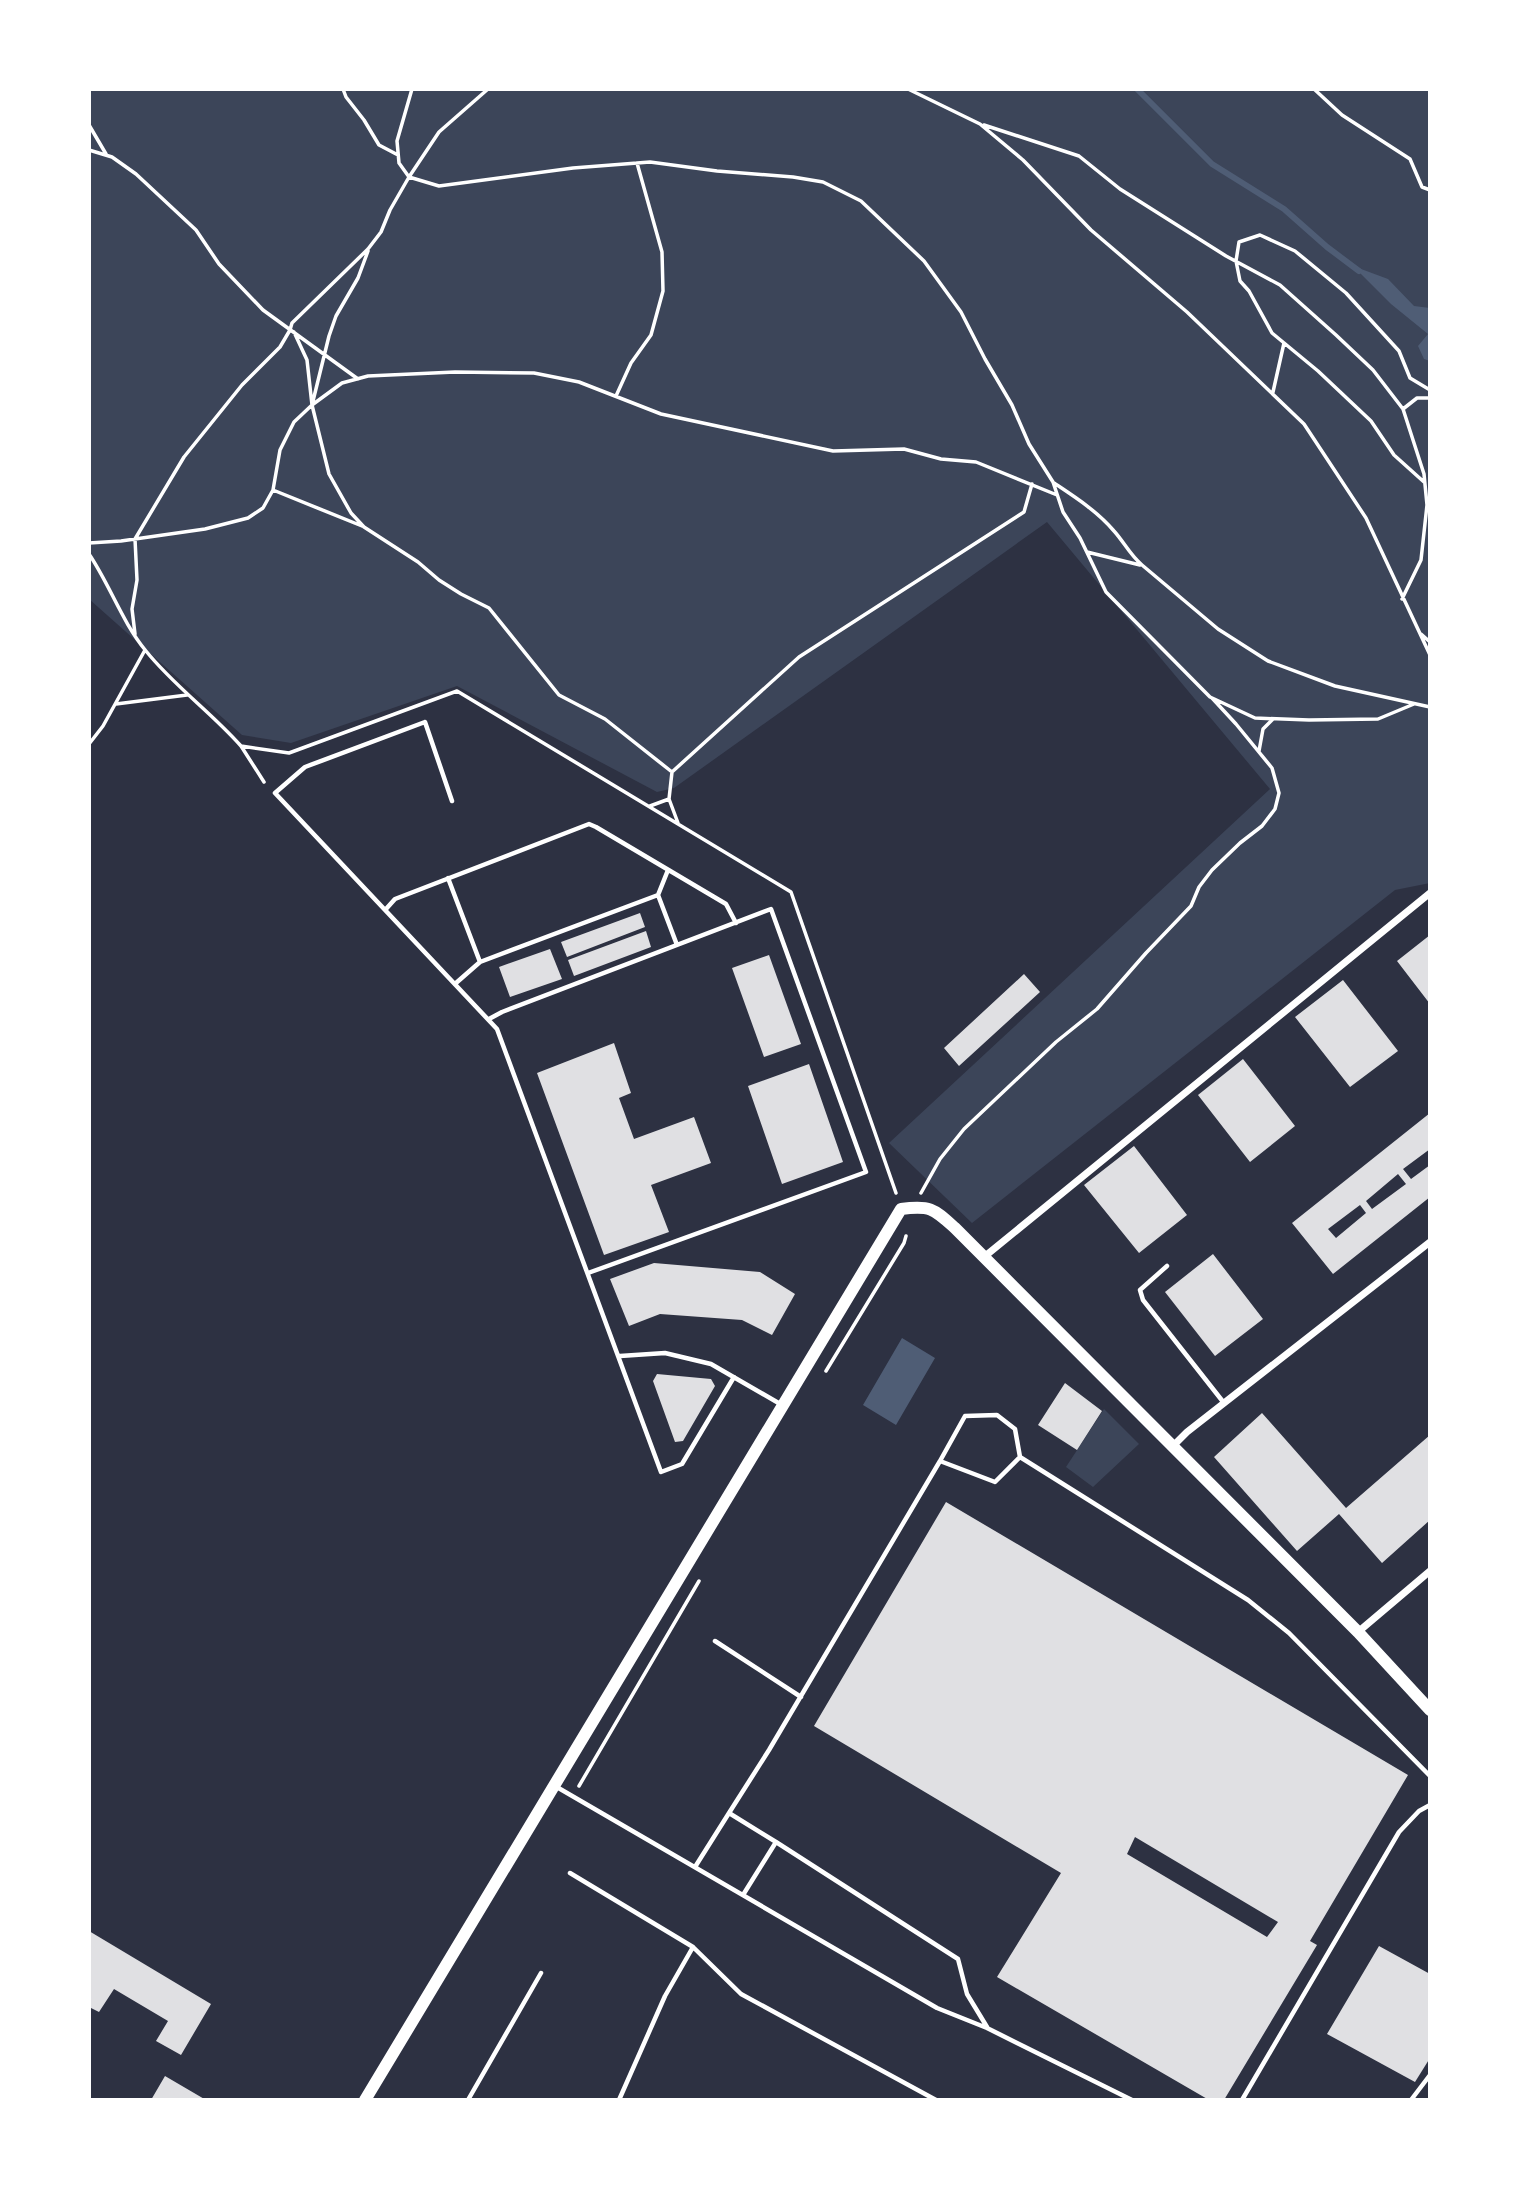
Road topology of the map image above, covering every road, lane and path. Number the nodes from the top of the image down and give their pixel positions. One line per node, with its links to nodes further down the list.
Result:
1 (343, 89): 10 (path)
2 (412, 89): 10 (path)
3 (488, 89): 12 (path)
4 (908, 89): 6 (path)
5 (1314, 89): 13 (path)
6 (980, 124): 15 (path); 21 (path)
7 (89, 125): 9 (path)
8 (89, 150): 9 (path)
9 (107, 155): 16 (path)
10 (398, 155): 12 (path)
11 (637, 163): 12 (path); 22 (path); 26 (path)
12 (409, 177): 14 (path)
13 (1430, 190)
14 (368, 249): 16 (path); 18 (path)
15 (1236, 261): 17 (path); 20 (path); 25 (path)
16 (292, 331): 18 (path); 24 (path); 33 (path)
17 (1283, 343): 21 (path); 28 (path)
18 (326, 356): 19 (path); 24 (path)
19 (359, 379): 22 (path); 24 (path)
20 (1430, 390)
21 (1272, 393): 38 (path)
22 (616, 396): 27 (path)
23 (1430, 398): 25 (path)
24 (312, 405): 29 (path); 32 (path)
25 (1403, 410): 28 (path)
26 (1053, 482): 30 (path); 37 (path)
27 (1032, 484): 30 (path); 52 (path)
28 (1425, 484): 31 (path)
29 (273, 490): 32 (path); 33 (path)
30 (1057, 495): 35 (path)
31 (1428, 504): 38 (path)
32 (364, 527): 52 (path)
33 (135, 539): 34 (path); 40 (path)
34 (89, 543)
35 (1087, 552): 37 (path); 48 (path)
36 (89, 554): 40 (path)
37 (1142, 565): 46 (path)
38 (1402, 599): 39 (path)
39 (1418, 632): 41 (path); 43 (path)
40 (136, 636): 42 (path)
41 (1430, 642)
42 (145, 650): 44 (path); 45 (path)
43 (1430, 655)
44 (187, 695): 45 (path); 50 (path)
45 (115, 704): 49 (path)
46 (1414, 704): 47 (path); 48 (path)
47 (1430, 707)
48 (1273, 719): 51 (path)
49 (89, 744)
50 (241, 746): 53 (path); 56 (path)
51 (1259, 752)
52 (672, 772): 54 (path)
53 (264, 782)
54 (669, 799): 56 (path); 57 (path)
55 (452, 801): 62 (lane)
56 (650, 806): 57 (path)
57 (678, 823): 68 (path)
58 (667, 870): 59 (lane); 61 (lane); 63 (lane)
59 (448, 878): 62 (lane); 65 (lane)
60 (1430, 893): 70 (street)
61 (657, 895): 64 (lane); 65 (lane)
62 (386, 909): 66 (lane)
63 (736, 923): 64 (lane); 72 (lane)
64 (677, 945): 67 (lane)
65 (480, 962): 66 (lane)
66 (456, 983): 67 (lane)
67 (489, 1019): 72 (lane)
68 (901, 1209): 70 (street); 76 (street)
69 (1430, 1242): 75 (street)
70 (984, 1257): 77 (street)
71 (1167, 1266): 75 (lane)
72 (588, 1273): 73 (lane)
73 (620, 1356): 74 (lane); 74 (lane)
74 (734, 1377): 76 (lane)
75 (1224, 1403): 77 (street)
76 (783, 1406): 86 (street)
77 (1173, 1446): 81 (street)
78 (1020, 1457): 79 (lane); 79 (lane); 85 (lane)
79 (940, 1461): 83 (lane)
80 (1430, 1571): 81 (street)
81 (1358, 1632): 84 (street)
82 (715, 1641): 83 (lane)
83 (801, 1697): 88 (lane)
84 (1430, 1710)
85 (1430, 1776)
86 (554, 1785): 90 (lane); 97 (street)
87 (1430, 1805): 102 (lane)
88 (729, 1813): 89 (lane); 90 (lane)
89 (776, 1842): 92 (lane); 95 (lane)
90 (695, 1867): 92 (lane)
91 (570, 1873): 93 (lane)
92 (743, 1895): 95 (lane)
93 (693, 1947): 99 (lane); 100 (lane)
94 (541, 1973): 98 (lane)
95 (987, 2028): 101 (lane)
96 (1430, 2076): 103 (lane)
97 (365, 2100)
98 (468, 2100)
99 (620, 2100)
100 (936, 2100)
101 (1132, 2100)
102 (1242, 2100)
103 (1411, 2100)

